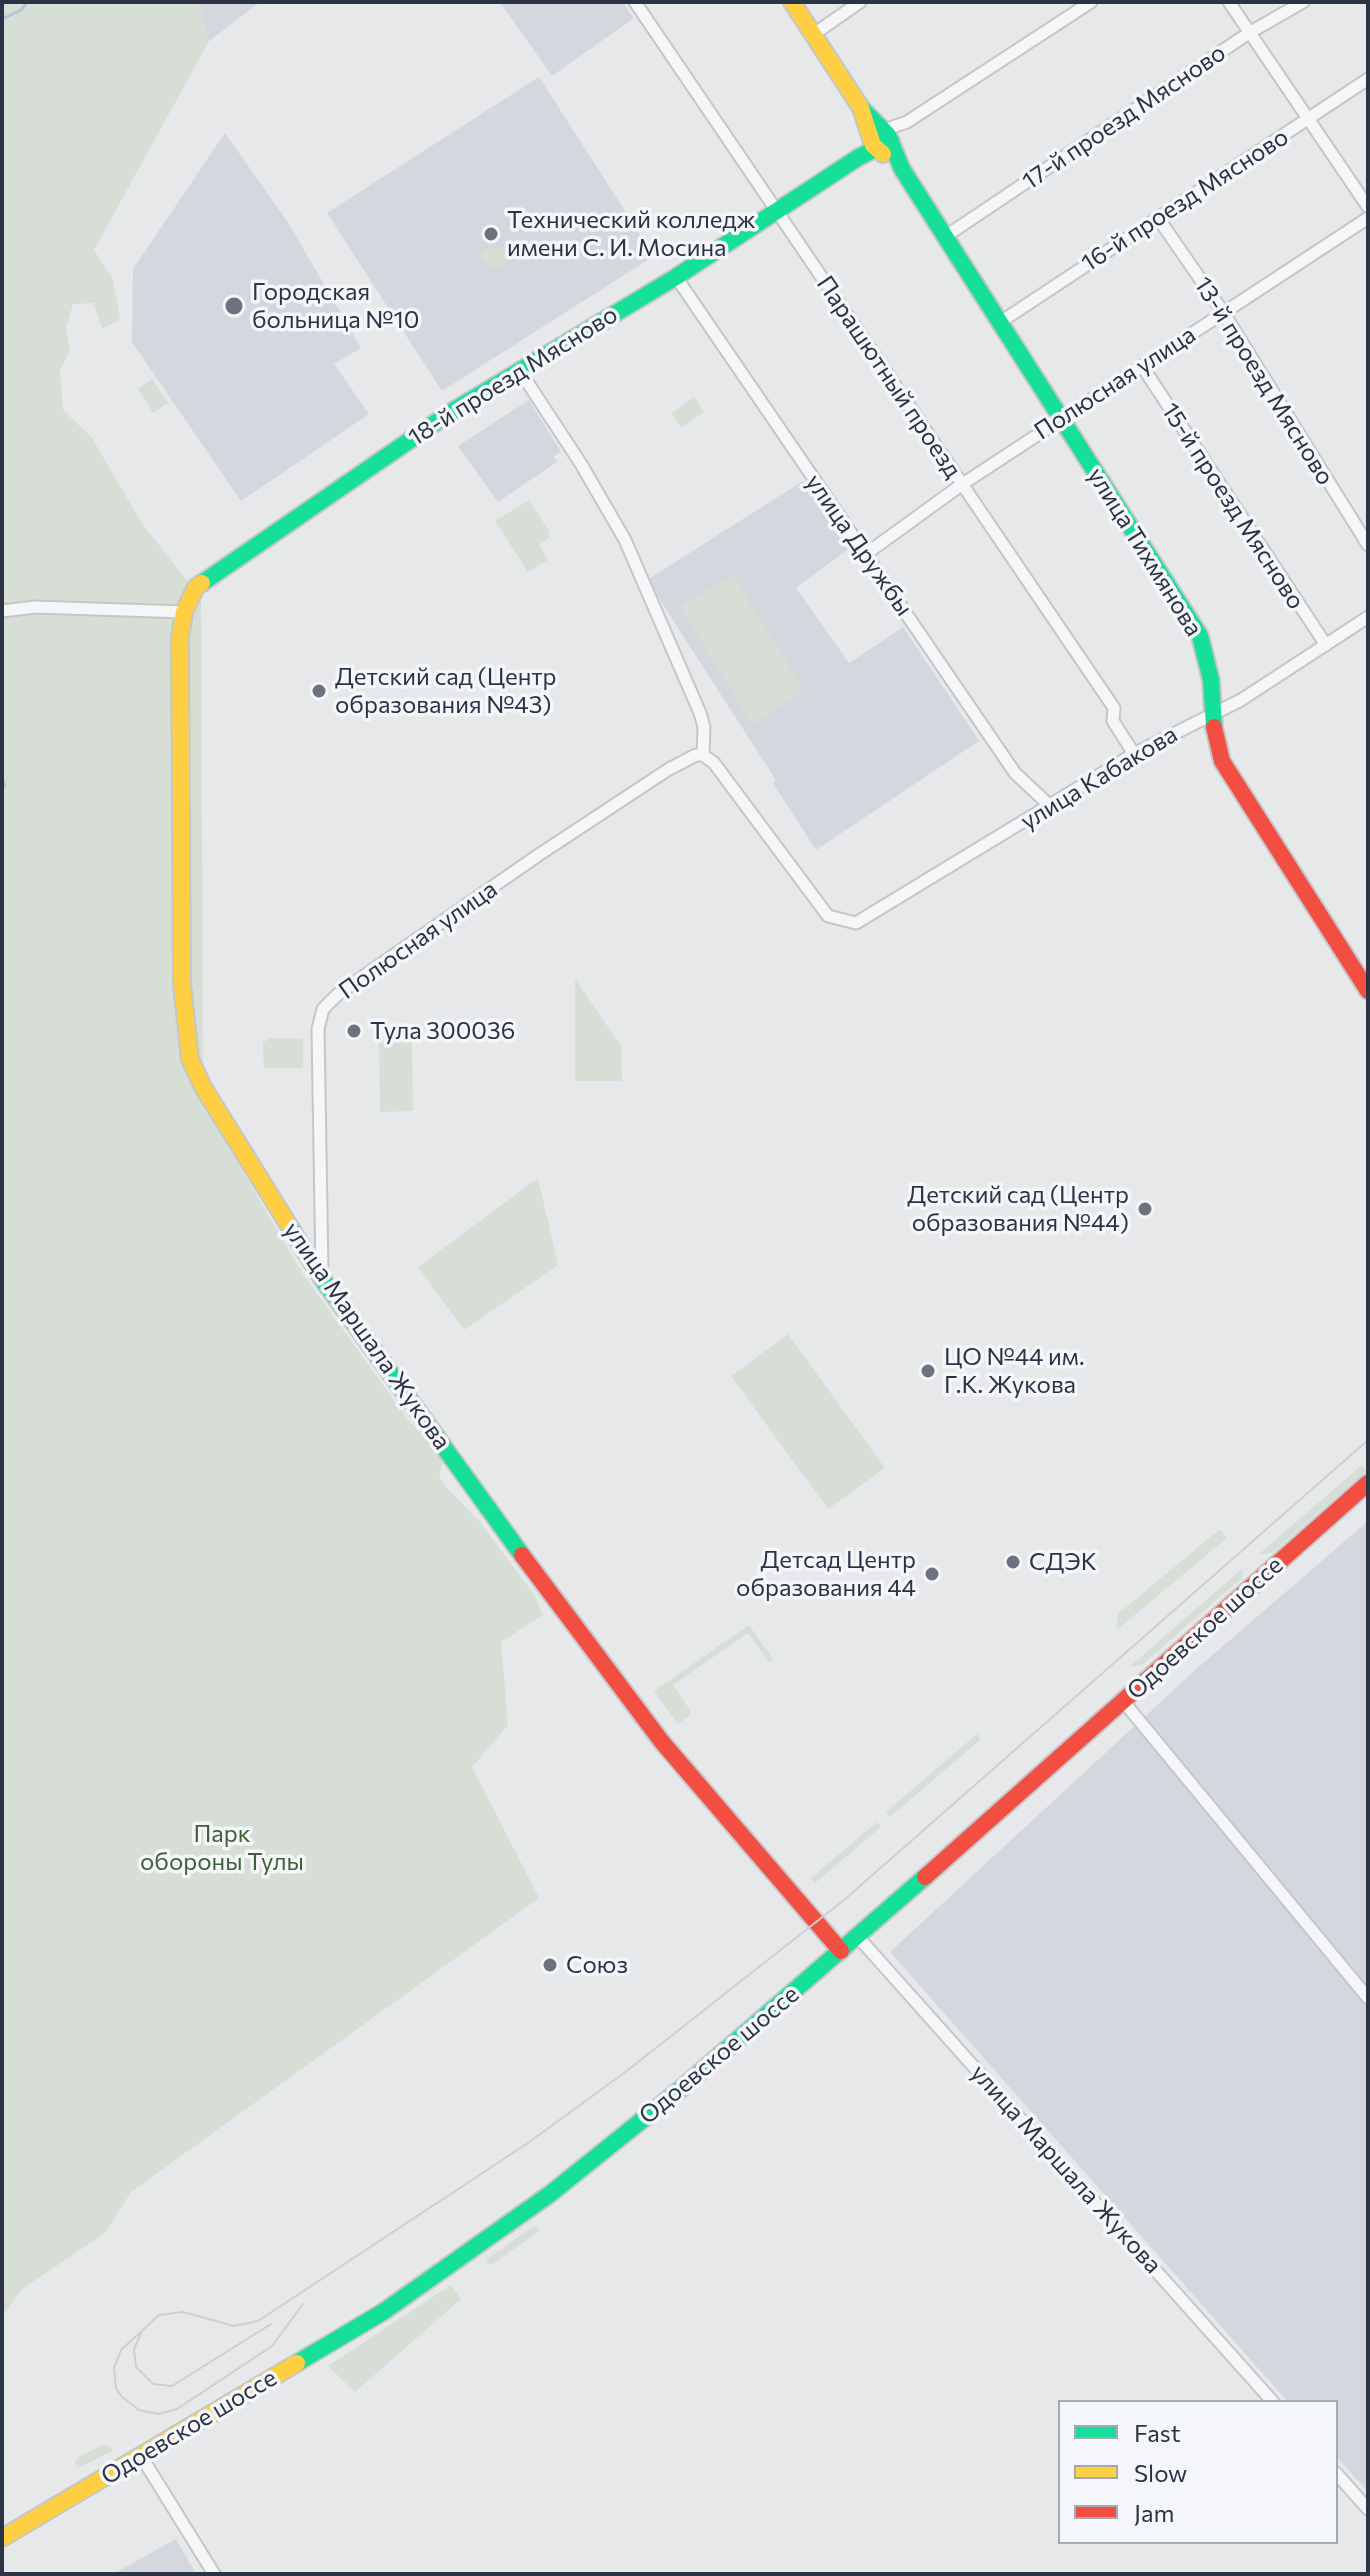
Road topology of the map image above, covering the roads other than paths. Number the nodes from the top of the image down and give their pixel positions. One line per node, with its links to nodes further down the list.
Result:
1 (635, 2): 13 (street, Парашютный проезд)
2 (792, 2): 8 (street)
3 (860, 2): 8 (street)
4 (1091, 2): 11 (street, 18-й проезд Мясново)
5 (1229, 2): 7 (street)
6 (1303, 2): 7 (street, 17-й проезд Мясново)
7 (1249, 33): 10 (street); 16 (street, 17-й проезд Мясново)
8 (814, 34): 11 (street)
9 (1368, 79): 10 (street, 16-й проезд Мясново)
10 (1310, 118): 12 (street); 14 (street, 16-й проезд Мясново)
11 (881, 140): 13 (street, 18-й проезд Мясново); 16 (street, улица Тихмянова)
12 (1368, 207)
13 (777, 211): 17 (street, 18-й проезд Мясново); 23 (street, Парашютный проезд)
14 (1158, 218): 18 (street, 13-й проезд Мясново); 19 (street, 16-й проезд Мясново)
15 (1368, 218): 18 (street, Полюсная улица)
16 (946, 236): 19 (street, улица Тихмянова)
17 (676, 277): 21 (street, 18-й проезд Мясново); 25 (street, улица Дружбы)
18 (1223, 312): 20 (street, Полюсная улица); 24 (street, 13-й проезд Мясново)
19 (1002, 321): 22 (street, улица Тихмянова)
20 (1142, 366): 22 (street, Полюсная улица); 29 (street, 15-й проезд Мясново)
21 (520, 371): 27 (street, 18-й проезд Мясново); 32 (street)
22 (1061, 419): 23 (street, Полюсная улица); 30 (street, улица Тихмянова)
23 (961, 485): 25 (street, Полюсная улица); 31 (street, Парашютный проезд)
24 (1368, 545)
25 (866, 554): 33 (street, улица Дружбы)
26 (2, 611): 27 (street)
27 (184, 612): 35 (street, улица Маршала Жукова)
28 (1368, 617): 29 (street, улица Кабакова)
29 (1326, 645): 30 (street, улица Кабакова)
30 (1215, 713): 31 (street, улица Кабакова); 34 (street, улица Тихмянова)
31 (1134, 754): 33 (street, улица Кабакова)
32 (703, 755): 33 (street, улица Кабакова); 35 (street, Полюсная улица)
33 (1050, 806)
34 (1368, 991)
35 (323, 1280): 39 (street, улица Маршала Жукова)
36 (1368, 1483): 37 (street, Одоевское шоссе)
37 (1123, 1701): 38 (street, Одоевское шоссе); 40 (street)
38 (858, 1937): 39 (street, Одоевское шоссе); 41 (street, улица Маршала Жукова)
39 (841, 1951): 42 (street, Одоевское шоссе)
40 (1368, 1998)
41 (1271, 2400)
42 (141, 2456): 45 (street, Одоевское шоссе); 46 (street)
43 (1338, 2475): 44 (street)
44 (1368, 2509)
45 (2, 2538)
46 (214, 2574)

